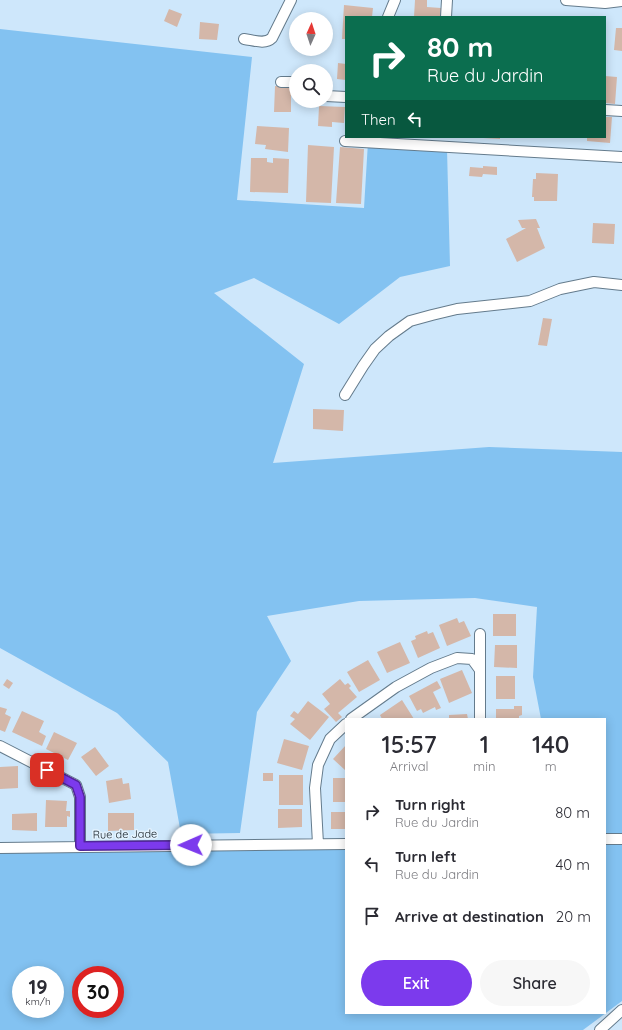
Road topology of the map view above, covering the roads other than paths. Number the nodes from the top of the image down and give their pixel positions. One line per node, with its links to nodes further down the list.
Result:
1 (291, 0): 8 (street)
2 (394, 0): 6 (street)
3 (447, 0): 7 (street)
4 (566, 0): 5 (street)
5 (622, 1)
6 (388, 16)
7 (446, 16)
8 (244, 39)
9 (281, 82): 10 (street)
10 (289, 82)
11 (333, 96): 12 (street)
12 (345, 97)
13 (606, 110): 14 (street)
14 (622, 111)
15 (345, 141): 16 (street)
16 (622, 157)
17 (622, 285): 18 (street)
18 (345, 395)
19 (480, 634): 20 (street)
20 (480, 670): 21 (street); 22 (street)
21 (353, 718)
22 (480, 718)
23 (345, 725): 27 (street)
24 (0, 746): 29 (street)
25 (606, 839): 26 (street)
26 (622, 839)
27 (318, 844): 28 (street, Rue de Jade); 29 (street, Rue de Jade)
28 (345, 844)
29 (80, 846): 30 (street, Rue de Jade)
30 (0, 848)
31 (622, 1010): 32 (street)
32 (600, 1030)

